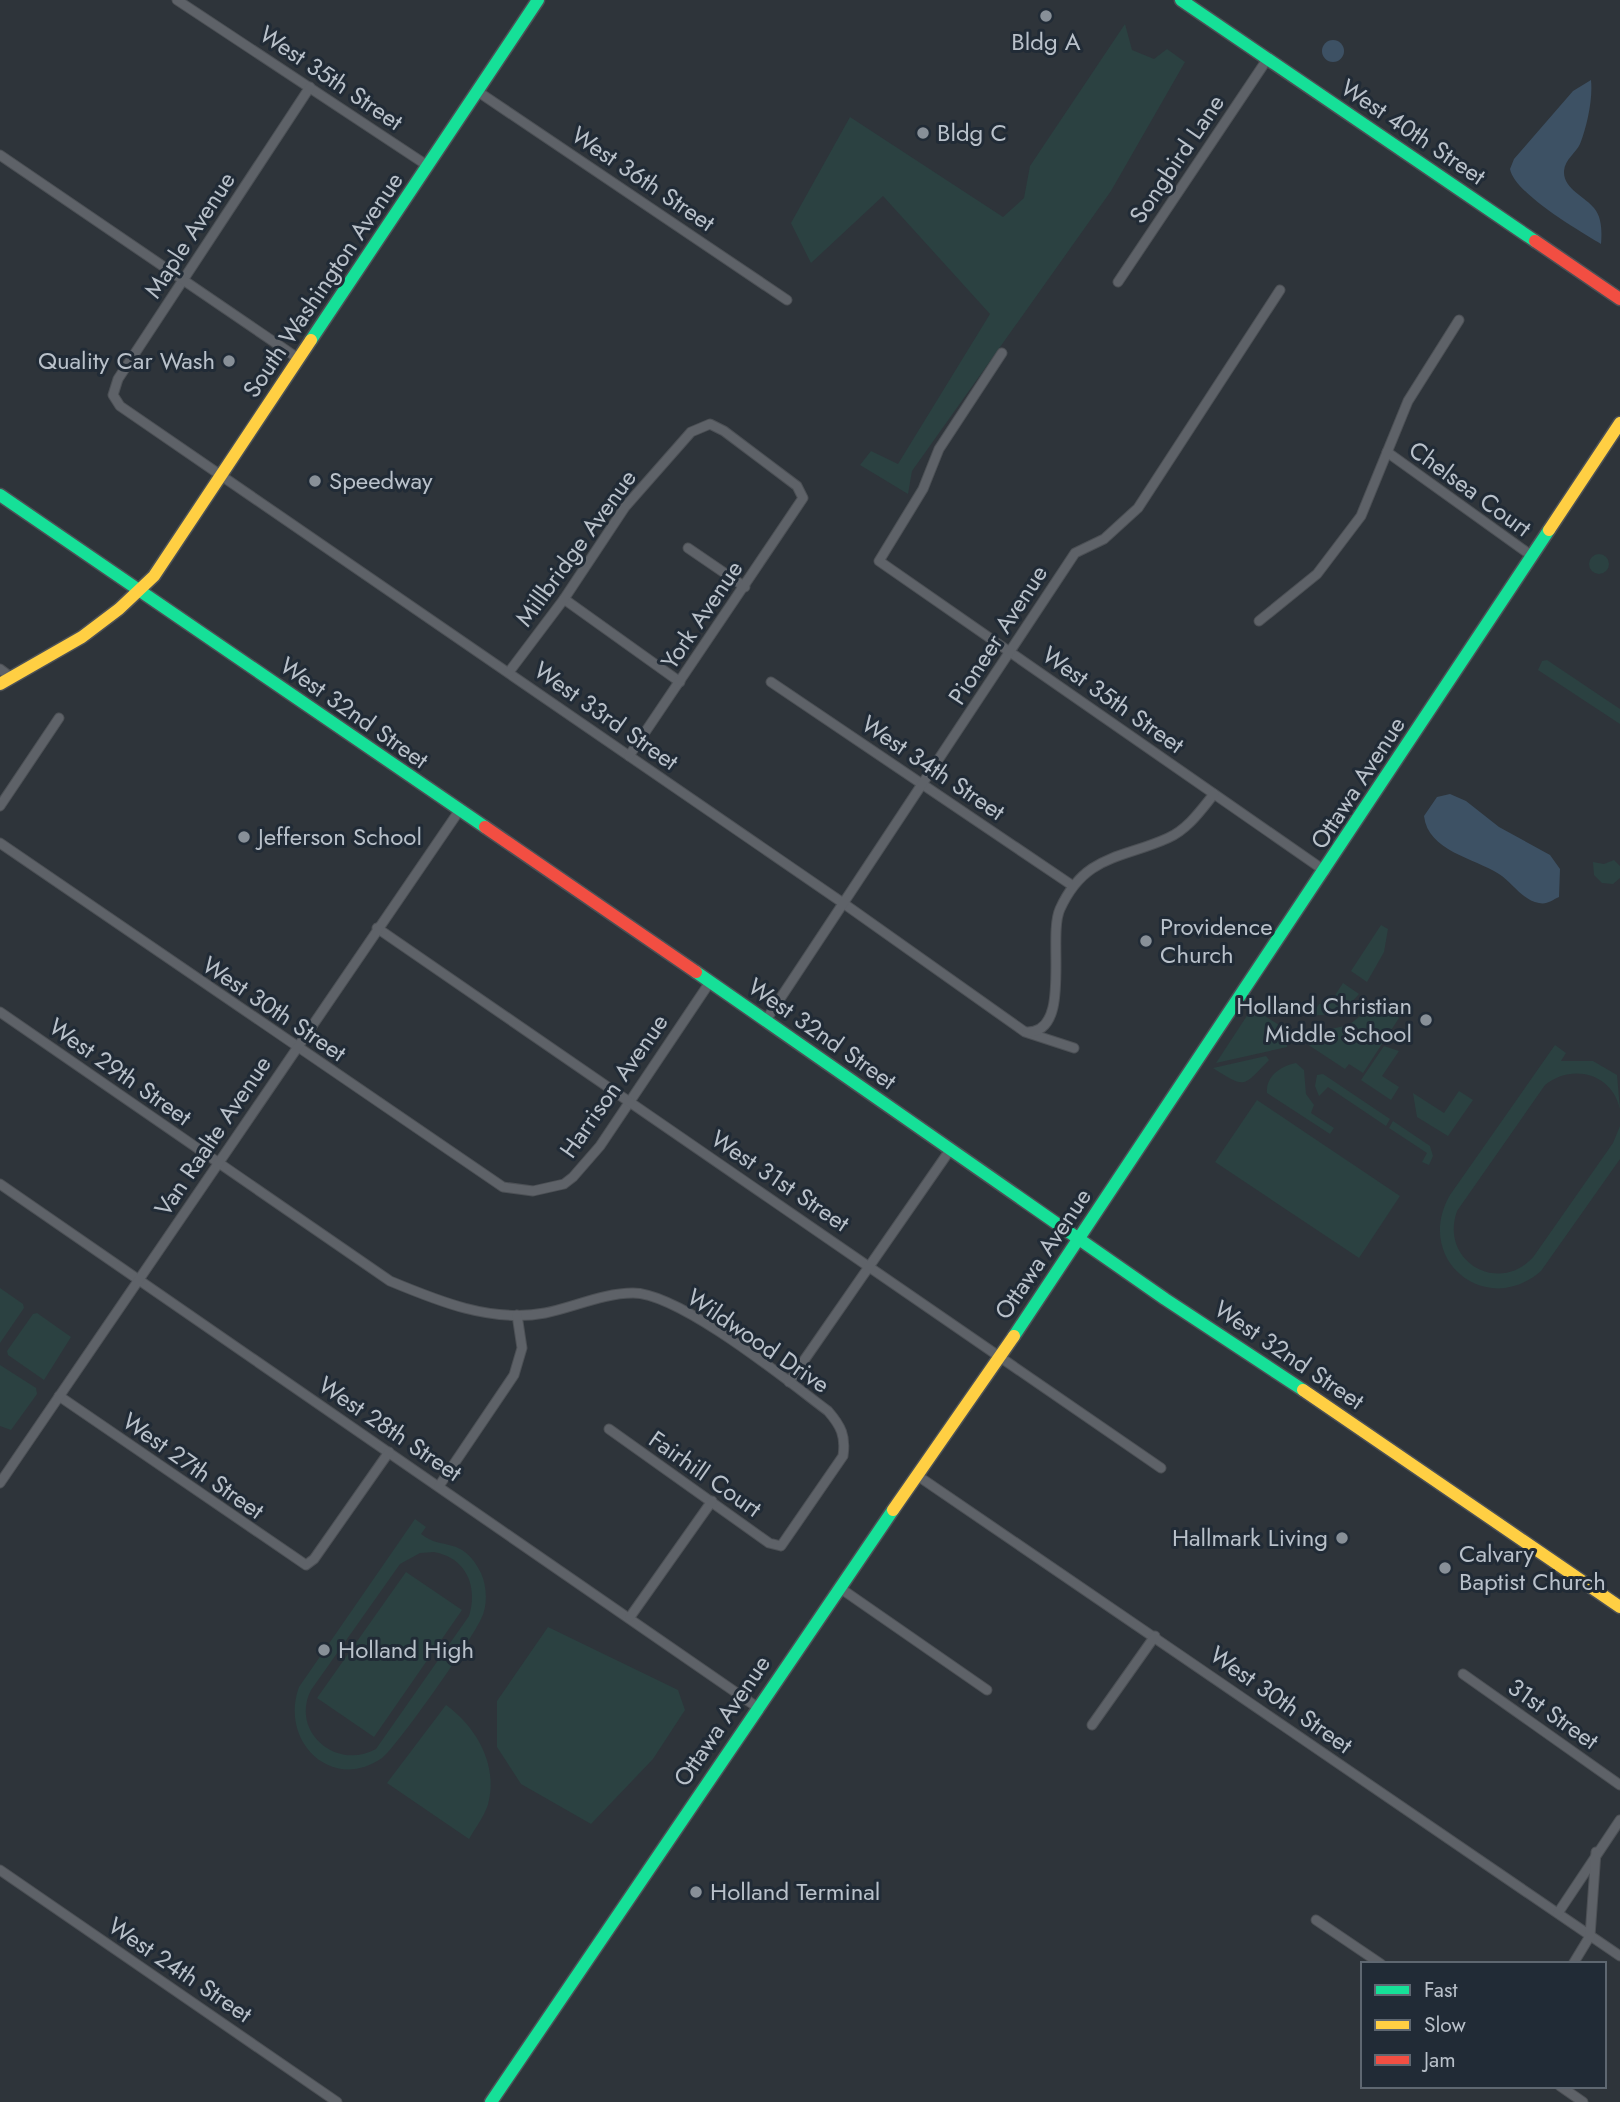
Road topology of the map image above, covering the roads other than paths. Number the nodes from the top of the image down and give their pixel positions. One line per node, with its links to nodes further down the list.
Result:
1 (177, 0): 5 (street, West 35th Street)
2 (538, 0): 6 (street, South Washington Avenue)
3 (1181, 0): 4 (street, West 40th Street)
4 (1268, 58): 10 (street, Songbird Lane); 12 (street, West 40th Street)
5 (310, 87): 8 (street, West 35th Street); 9 (street, Maple Avenue)
6 (477, 91): 8 (street, South Washington Avenue); 13 (street, West 36th Street)
7 (0, 155): 9 (street)
8 (428, 166): 16 (street, South Washington Avenue)
9 (184, 280): 16 (street); 17 (street, Maple Avenue)
10 (1118, 282)
11 (1280, 290): 29 (street, Pioneer Avenue)
12 (1620, 299)
13 (787, 300)
14 (1459, 320): 19 (street, Chelsea Court)
15 (1002, 352): 29 (street, West 35th Street)
16 (299, 359): 20 (street, South Washington Avenue)
17 (120, 406): 20 (street, West 33rd Street)
18 (1620, 422): 24 (street, Ottawa Avenue)
19 (1387, 452): 24 (street, Chelsea Court); 28 (street, Chelsea Court)
20 (222, 476): 26 (street, South Washington Avenue); 31 (street, West 33rd Street)
21 (803, 494): 25 (street, York Avenue); 27 (street, Millbridge Avenue)
22 (0, 495): 26 (street, West 32nd Street)
23 (688, 548): 25 (street)
24 (1532, 556): 43 (street, Ottawa Avenue)
25 (745, 587): 33 (street, York Avenue)
26 (140, 591): 32 (street, South Washington Avenue); 41 (street, West 32nd Street)
27 (564, 598): 31 (street, Millbridge Avenue); 33 (street)
28 (1259, 621)
29 (1010, 652): 38 (street, Pioneer Avenue); 39 (street, West 35th Street)
30 (0, 669): 32 (street)
31 (509, 672): 37 (street, West 33rd Street)
32 (12, 678): 35 (street, South Washington Avenue)
33 (681, 682): 37 (street, York Avenue)
34 (771, 682): 38 (street, West 34th Street)
35 (0, 684)
36 (59, 718): 40 (street)
37 (629, 756): 45 (street, West 33rd Street)
38 (924, 785): 44 (street, West 34th Street); 45 (street, Pioneer Avenue)
39 (1214, 794): 43 (street, West 35th Street); 44 (street)
40 (0, 806)
41 (459, 811): 46 (street, Van Raalte Avenue); 47 (street, West 32nd Street)
42 (0, 843): 51 (street, West 30th Street)
43 (1325, 871): 58 (street, Ottawa Avenue)
44 (1073, 886): 50 (street)
45 (843, 903): 49 (street, Pioneer Avenue); 50 (street, West 33rd Street)
46 (377, 928): 51 (street, Van Raalte Avenue); 53 (street, West 31st Street)
47 (710, 982): 49 (street, West 32nd Street); 53 (street, Harrison Avenue)
48 (0, 1012): 55 (street, West 29th Street)
49 (766, 1020): 54 (street, West 32nd Street)
50 (1025, 1032): 52 (street, West 33rd Street)
51 (296, 1048): 55 (street, Van Raalte Avenue); 57 (street, West 30th Street)
52 (1074, 1048)
53 (629, 1101): 57 (street, Harrison Avenue); 59 (street, West 31st Street)
54 (950, 1150): 58 (street, West 32nd Street); 59 (street)
55 (218, 1163): 60 (street, Van Raalte Avenue); 61 (street, Wildwood Drive)
56 (0, 1184): 60 (street, West 28th Street)
57 (533, 1191)
58 (1080, 1239): 62 (street, Ottawa Avenue); 74 (street, West 32nd Street)
59 (870, 1265): 62 (street, West 31st Street); 63 (street)
60 (139, 1279): 64 (street, Van Raalte Avenue); 66 (street, West 28th Street)
61 (517, 1315): 63 (street, Wildwood Drive); 70 (street)
62 (999, 1355): 67 (street, West 31st Street); 68 (street, Ottawa Avenue)
63 (789, 1382): 72 (street, Wildwood Drive)
64 (59, 1396): 66 (street, West 27th Street); 69 (street, Van Raalte Avenue)
65 (609, 1429): 71 (street, Fairhill Court)
66 (389, 1452): 70 (street, West 28th Street)
67 (1161, 1468)
68 (918, 1476): 73 (street, Ottawa Avenue); 76 (street, West 30th Street)
69 (0, 1483)
70 (439, 1486): 75 (street, West 28th Street)
71 (712, 1501): 72 (street, Fairhill Court); 75 (street)
72 (781, 1546)
73 (841, 1588): 78 (street); 79 (street, Ottawa Avenue)
74 (1620, 1607)
75 (630, 1617): 79 (street, West 28th Street)
76 (1155, 1636): 80 (street); 85 (street, West 30th Street)
77 (1464, 1674): 81 (street, 31st Street)
78 (987, 1690)
79 (757, 1707): 93 (street, Ottawa Avenue)
80 (1091, 1725)
81 (1620, 1785)
82 (1620, 1820): 83 (street)
83 (1596, 1852): 85 (street); 87 (street)
84 (0, 1870): 92 (street, West 24th Street)
85 (1558, 1913): 87 (street, West 30th Street)
86 (1316, 1920): 89 (street)
87 (1590, 1936): 88 (street, West 30th Street); 90 (street)
88 (1620, 1956)
89 (1378, 1962)
90 (1574, 1962)
91 (1563, 2088): 94 (street)
92 (337, 2102)
93 (491, 2102)
94 (1583, 2102)

